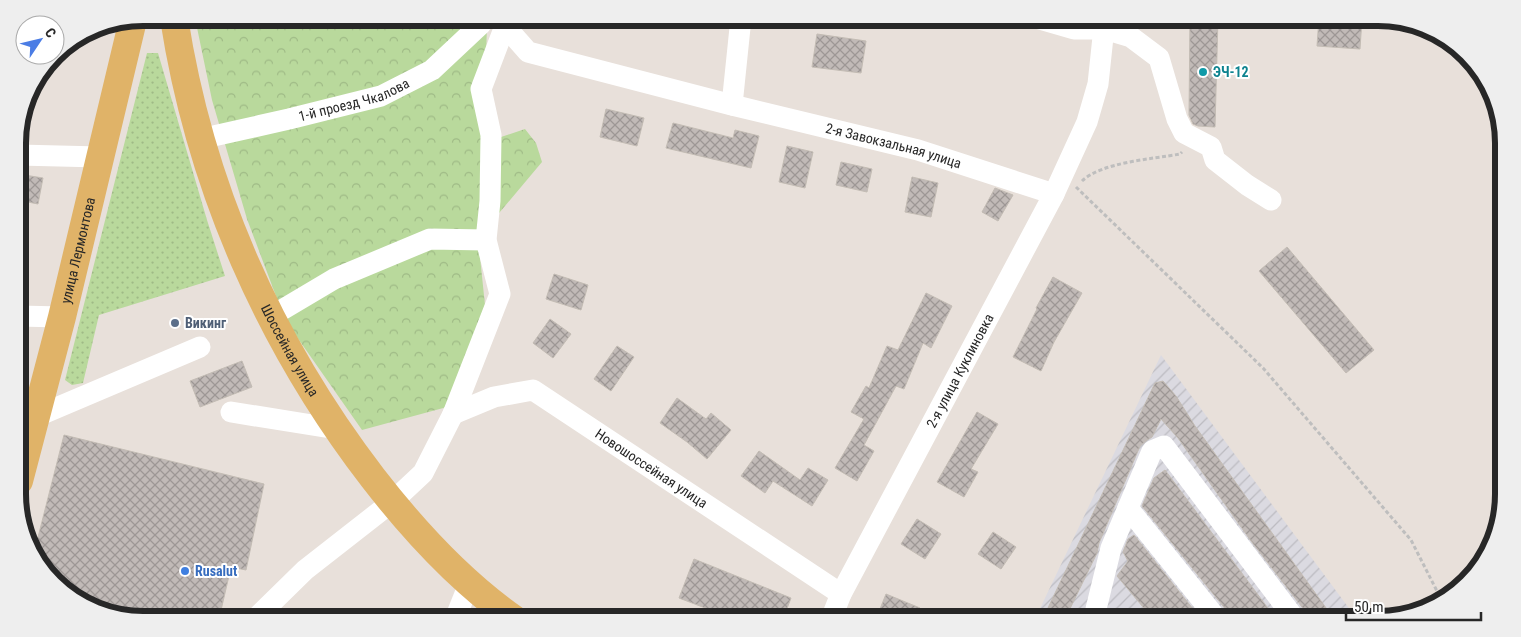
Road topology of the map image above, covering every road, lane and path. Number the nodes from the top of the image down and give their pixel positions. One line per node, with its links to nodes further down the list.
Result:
1 (1065, 26): 2 (street)
2 (1091, 26)
3 (1105, 26): 16 (street, 2-я улица Куклиновка)
4 (1110, 26): 12 (street)
5 (131, 27): 15 (main road, улица Лермонтова)
6 (176, 27): 13 (main road, Шоссейная улица)
7 (478, 27): 13 (street, 1-й проезд Чкалова)
8 (503, 27): 18 (street)
9 (509, 27): 11 (street, 2-я Завокзальная улица)
10 (740, 27): 11 (street)
11 (732, 105): 16 (street, 2-я Завокзальная улица)
12 (1194, 138): 16 (path); 17 (street)
13 (200, 139): 21 (main road, Шоссейная улица)
14 (27, 155): 15 (street)
15 (100, 157): 20 (main road, улица Лермонтова)
16 (1064, 185): 31 (path); 32 (street, 2-я улица Куклиновка)
17 (1271, 200)
18 (486, 240): 21 (street); 24 (street)
19 (26, 316): 20 (street)
20 (62, 317): 25 (main road, улица Лермонтова)
21 (270, 317): 26 (main road, Шоссейная улица)
22 (200, 347): 25 (street)
23 (231, 412): 26 (street)
24 (453, 414): 28 (street); 32 (street, Новошоссейная улица)
25 (35, 417): 27 (main road, улица Лермонтова)
26 (337, 429): 28 (main road, Шоссейная улица)
27 (26, 450)
28 (392, 502): 30 (main road, Шоссейная улица); 37 (street)
29 (1128, 508): 34 (street); 35 (street); 36 (street)
30 (470, 584): 38 (street); 39 (main road, Шоссейная улица)
31 (1439, 593)
32 (841, 594): 33 (street, 2-я улица Куклиновка)
33 (834, 610)
34 (1096, 610)
35 (1210, 610)
36 (1288, 610)
37 (264, 611)
38 (459, 611)
39 (498, 611)

